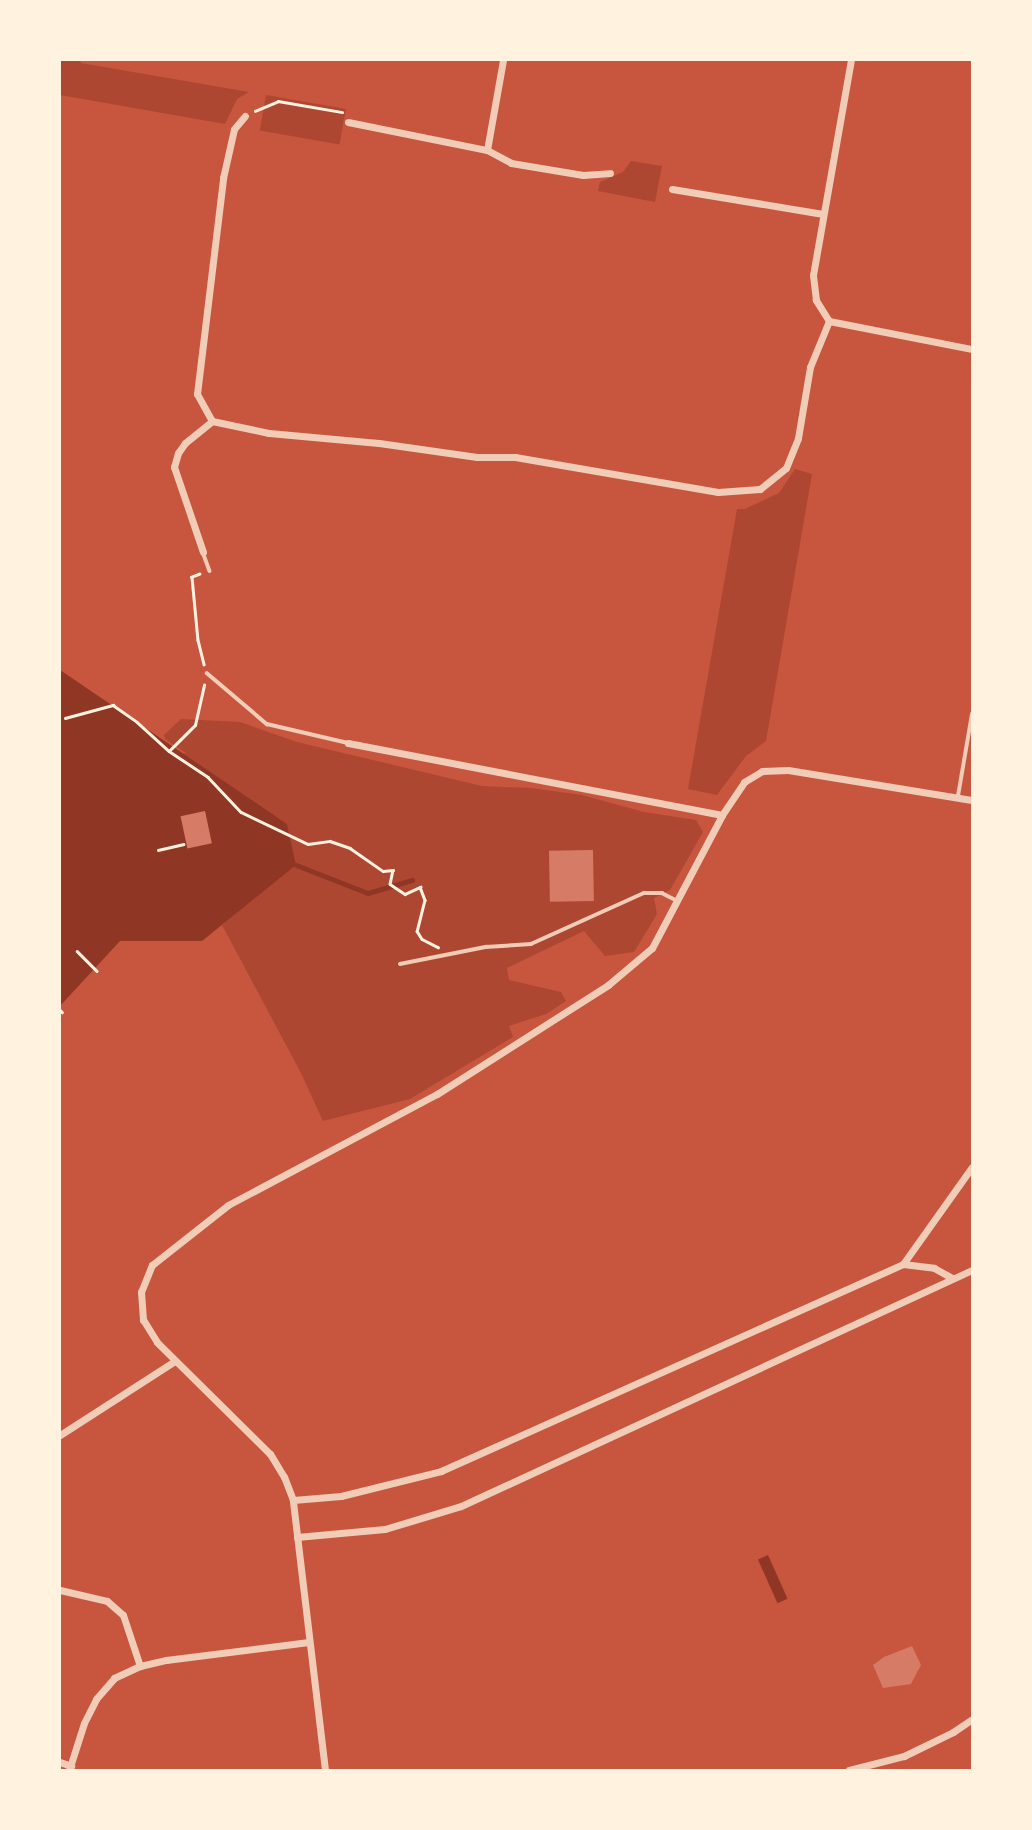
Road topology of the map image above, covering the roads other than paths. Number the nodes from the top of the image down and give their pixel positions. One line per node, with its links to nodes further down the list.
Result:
1 (503, 60): 5 (street)
2 (851, 60): 8 (street)
3 (245, 116): 11 (street)
4 (348, 122): 5 (street)
5 (487, 150): 6 (street)
6 (610, 173)
7 (672, 189): 8 (street)
8 (823, 214): 9 (street)
9 (829, 321): 10 (street); 11 (street)
10 (972, 349)
11 (212, 421): 12 (street)
12 (203, 552): 13 (lane)
13 (210, 571)
14 (207, 673): 16 (lane)
15 (972, 714): 17 (lane)
16 (348, 743): 19 (street)
17 (957, 798): 18 (street); 19 (street)
18 (972, 800)
19 (722, 816): 20 (street)
20 (678, 901): 21 (lane); 26 (street)
21 (400, 964)
22 (972, 1167): 23 (street)
23 (903, 1264): 25 (street); 28 (street)
24 (972, 1270): 25 (street)
25 (952, 1279): 29 (street)
26 (176, 1361): 27 (street); 28 (street)
27 (60, 1435)
28 (293, 1500): 29 (street)
29 (297, 1537): 31 (street)
30 (60, 1590): 32 (street)
31 (309, 1642): 32 (street); 36 (street)
32 (140, 1666): 35 (street)
33 (972, 1719): 37 (street)
34 (60, 1762): 35 (street)
35 (70, 1768)
36 (325, 1770)
37 (849, 1770)

